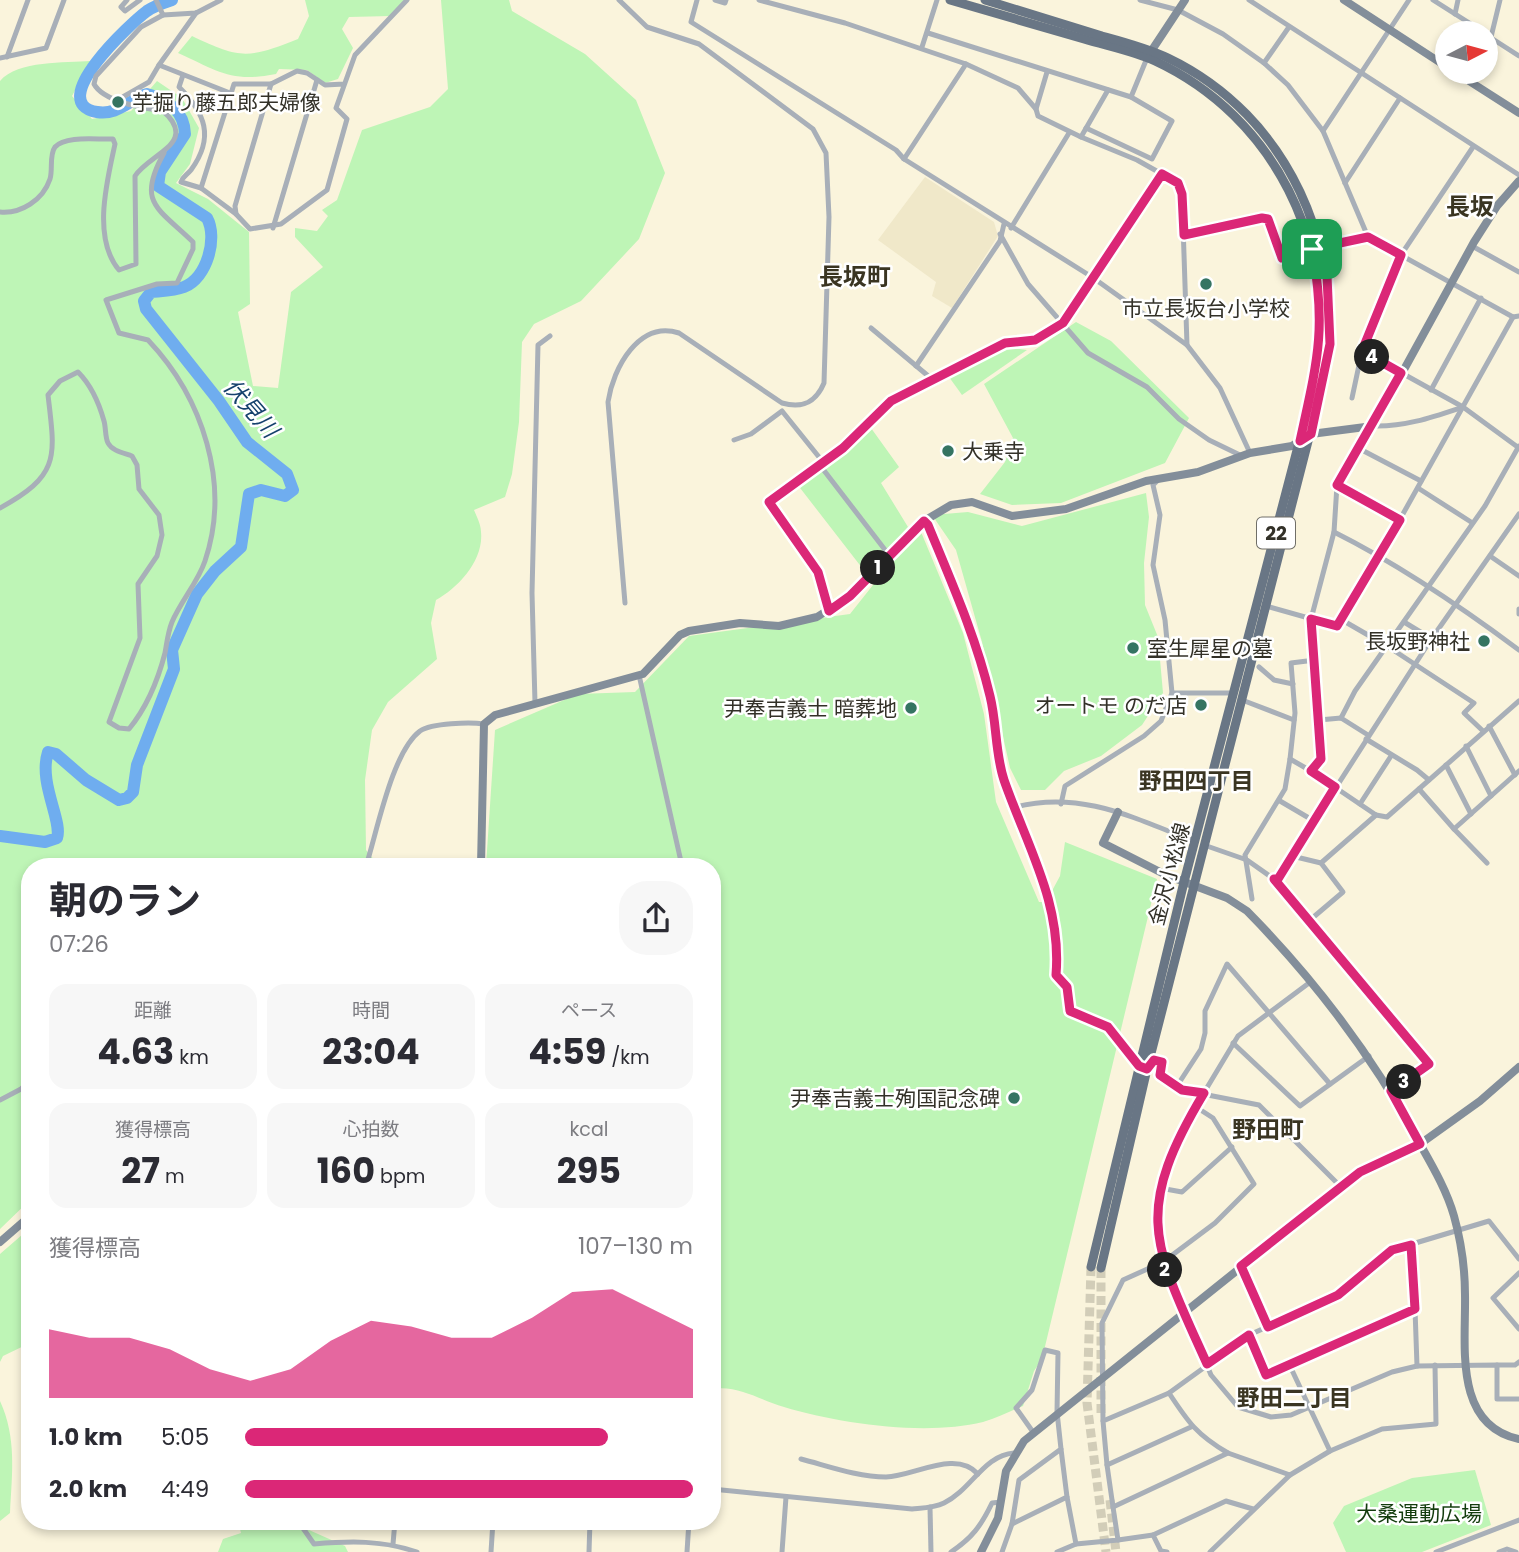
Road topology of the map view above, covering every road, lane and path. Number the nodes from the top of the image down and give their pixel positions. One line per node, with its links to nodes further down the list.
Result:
1 (28, 0): 37 (street)
2 (64, 0): 37 (street)
3 (127, 0): 4 (street)
4 (140, 0)
5 (156, 0): 26 (street)
6 (221, 0): 25 (street)
7 (407, 0): 47 (street)
8 (619, 0): 119 (street)
9 (697, 0): 62 (street)
10 (715, 0): 11 (street)
11 (726, 0)
12 (759, 0): 34 (street)
13 (937, 0): 32 (street)
14 (950, 0): 35 (main road, 金沢小松線 / 22)
15 (985, 0): 35 (main road, 金沢小松線 / 22)
16 (1140, 0): 24 (street)
17 (1185, 0): 24 (street)
18 (1249, 0): 30 (street)
19 (1344, 0): 31 (street)
20 (1409, 0): 31 (street)
21 (1433, 0): 27 (street)
22 (1458, 0): 27 (street)
23 (1500, 0): 29 (street)
24 (1178, 10): 35 (street); 39 (street)
25 (197, 13): 26 (street); 41 (street)
26 (163, 14): 53 (street)
27 (1455, 14): 28 (street)
28 (1466, 21)
29 (1492, 21)
30 (1289, 27): 39 (street); 43 (street)
31 (1390, 32): 38 (street); 43 (street)
32 (928, 33): 34 (street); 42 (street)
33 (1498, 42): 36 (street)
34 (922, 47): 40 (street)
35 (1149, 54): 51 (street); 77 (main road, 金沢小松線 / 22)
36 (1519, 55)
37 (4, 58)
38 (1435, 60)
39 (1264, 63): 57 (street)
40 (966, 64): 54 (street); 62 (street)
41 (159, 65): 44 (street); 53 (street)
42 (1047, 72): 49 (street); 54 (street)
43 (1361, 74): 52 (street); 57 (street)
44 (183, 75): 50 (street); 67 (street)
45 (317, 80): 46 (street); 47 (street); 71 (street)
46 (271, 84): 50 (street); 69 (street)
47 (344, 84): 71 (street)
48 (1479, 84): 55 (street)
49 (1108, 90): 51 (street); 56 (street)
50 (230, 93): 67 (street)
51 (1131, 97): 56 (street)
52 (1400, 98): 60 (street); 66 (street)
53 (122, 99): 61 (street)
54 (1036, 109): 58 (street)
55 (1519, 113)
56 (1086, 128): 59 (street)
57 (1323, 131): 66 (street)
58 (1069, 133): 59 (street); 72 (street)
59 (1081, 136): 63 (street)
60 (1473, 146): 64 (street); 78 (street)
61 (164, 153): 68 (street); 108 (street)
62 (904, 159): 70 (street)
63 (1162, 174): 74 (street); 81 (street)
64 (1519, 175)
65 (1519, 181): 76 (street)
66 (1345, 183): 75 (street)
67 (201, 188): 69 (street)
68 (0, 212)
69 (236, 214): 71 (street)
70 (1004, 224): 72 (street); 73 (street)
71 (273, 228)
72 (1010, 228): 81 (street)
73 (1000, 234): 85 (street); 90 (street)
74 (1184, 235): 77 (street); 88 (street)
75 (1368, 237): 77 (street); 78 (street)
76 (1472, 246): 80 (street); 82 (street)
77 (1317, 248): 97 (main road, 金沢小松線 / 22); 99 (main road, 金沢小松線 / 22)
78 (1401, 255): 82 (street); 89 (street)
79 (1519, 260): 80 (street)
80 (1516, 270)
81 (1092, 277): 85 (street); 88 (street)
82 (1452, 282): 83 (street); 91 (street)
83 (1481, 298): 84 (street); 93 (street)
84 (1516, 316): 95 (street)
85 (1060, 324): 92 (street); 102 (street)
86 (871, 328): 90 (street)
87 (550, 336): 137 (street)
88 (1187, 345): 102 (street)
89 (1362, 351): 91 (street); 94 (street)
90 (916, 366): 92 (street)
91 (1401, 373): 93 (street); 96 (street)
92 (933, 380): 103 (street)
93 (1431, 390): 95 (street)
94 (1352, 398)
95 (1463, 407): 96 (street); 101 (street); 105 (street)
96 (1373, 426): 97 (street); 100 (street)
97 (1311, 434): 99 (street); 121 (main road, 金沢小松線 / 22)
98 (734, 440): 103 (street)
99 (1300, 441): 102 (street); 135 (main road, 金沢小松線 / 22)
100 (1358, 447): 105 (street); 106 (street)
101 (1519, 447): 112 (street)
102 (1246, 454): 104 (street)
103 (821, 463): 114 (street); 122 (street)
104 (1160, 478): 111 (street); 134 (street)
105 (1421, 481): 107 (street)
106 (1337, 485): 110 (street); 113 (street)
107 (1418, 488): 110 (street); 112 (street)
108 (0, 508)
109 (1519, 514): 116 (street)
110 (1400, 520): 115 (street)
111 (924, 521): 114 (street); 158 (street)
112 (1471, 522): 118 (street)
113 (1334, 532): 115 (street); 123 (street)
114 (889, 555): 122 (street)
115 (1380, 555): 118 (street); 124 (street)
116 (1490, 556): 117 (street); 120 (street)
117 (1519, 576)
118 (1430, 587): 120 (street); 125 (street)
119 (625, 603)
120 (1456, 603): 126 (street); 128 (street)
121 (1266, 606): 123 (street); 135 (main road, 金沢小松線 / 22)
122 (829, 611): 132 (street)
123 (1311, 619): 124 (street); 129 (street)
124 (1342, 620): 127 (street)
125 (1404, 622): 126 (street); 127 (street)
126 (1432, 639): 130 (street)
127 (1387, 646): 130 (street); 138 (street)
128 (1519, 650)
129 (1315, 660): 133 (street); 140 (street)
130 (1415, 664): 143 (street); 144 (street)
131 (1259, 667): 133 (street)
132 (639, 675): 137 (street); 168 (street)
133 (1293, 684): 139 (street)
134 (1172, 693): 135 (street); 156 (street)
135 (1238, 697): 139 (street); 164 (main road, 金沢小松線 / 22)
136 (1519, 701): 142 (street)
137 (535, 703): 141 (street)
138 (1341, 719): 140 (street); 144 (street)
139 (1294, 720): 147 (street)
140 (1319, 720): 149 (street)
141 (484, 724): 166 (street); 167 (street)
142 (1489, 726): 143 (street); 150 (street)
143 (1483, 731): 145 (street)
144 (1367, 737): 146 (street); 152 (street)
145 (1466, 746): 148 (street); 154 (street)
146 (1391, 755): 151 (street); 157 (street)
147 (1290, 759): 149 (street); 155 (street)
148 (1446, 765): 151 (street); 160 (street)
149 (1311, 771): 152 (street)
150 (1517, 773): 154 (street)
151 (1429, 780): 153 (street)
152 (1335, 787): 157 (street); 162 (street)
153 (1419, 789): 161 (street); 163 (street)
154 (1491, 796): 160 (street)
155 (1280, 801): 162 (street); 169 (street)
156 (1061, 804): 158 (street); 159 (street)
157 (1360, 804): 161 (street)
158 (1015, 807): 181 (street)
159 (1118, 812): 164 (street); 173 (street)
160 (1471, 814): 163 (street)
161 (1376, 815): 170 (street)
162 (1314, 821): 165 (street)
163 (1454, 829): 171 (street)
164 (1200, 843): 169 (street); 173 (main road, 金沢小松線 / 22)
165 (1292, 856): 170 (street); 172 (street)
166 (369, 858)
167 (481, 858)
168 (680, 858)
169 (1247, 860): 172 (street); 174 (street)
170 (1321, 863): 175 (street)
171 (1487, 863)
172 (1274, 879): 175 (street)
173 (1189, 884): 176 (street); 181 (main road, 金沢小松線 / 22)
174 (1252, 899)
175 (1310, 920): 185 (street)
176 (1308, 983): 177 (street); 179 (street)
177 (1269, 1010): 178 (street); 182 (street); 183 (street)
178 (1233, 1043): 182 (street); 186 (street)
179 (1369, 1056): 182 (street); 185 (street)
180 (1519, 1067): 189 (street)
181 (1143, 1068): 183 (street); 200 (main road, 金沢小松線 / 22)
182 (1330, 1084)
183 (1177, 1086): 186 (street)
184 (21, 1089): 187 (street)
185 (1391, 1091): 189 (street)
186 (1204, 1093): 188 (street); 191 (street)
187 (0, 1100)
188 (1196, 1107): 190 (street); 192 (street)
189 (1420, 1144): 191 (street); 194 (street)
190 (1232, 1147): 192 (street); 198 (street)
191 (1341, 1187): 199 (street)
192 (1160, 1188): 198 (street)
193 (21, 1224): 195 (street)
194 (1458, 1233): 196 (street); 197 (street); 209 (street)
195 (0, 1242)
196 (1411, 1245): 202 (street); 204 (street)
197 (1519, 1259)
198 (1163, 1262): 203 (street); 214 (street)
199 (1241, 1266): 203 (street); 204 (street)
200 (1096, 1268)
201 (1519, 1273): 205 (street)
202 (1415, 1309): 212 (street); 213 (street)
203 (1183, 1312): 208 (street); 214 (street)
204 (1268, 1327): 206 (street)
205 (1519, 1329)
206 (1249, 1335): 208 (street); 212 (street)
207 (1519, 1362): 211 (street)
208 (1207, 1364): 215 (street); 217 (street)
209 (1465, 1364): 210 (street); 211 (street); 222 (street)
210 (1435, 1365): 213 (street); 224 (street)
211 (1497, 1365): 216 (street)
212 (1290, 1366): 217 (street)
213 (1417, 1366): 217 (street)
214 (1101, 1377): 218 (street); 219 (street)
215 (1169, 1392): 219 (street); 220 (street)
216 (1519, 1399)
217 (1310, 1408): 224 (street)
218 (1057, 1412): 221 (street); 221 (street); 223 (street)
219 (1103, 1422): 228 (street)
220 (1191, 1427): 226 (street); 228 (street)
221 (1033, 1432): 225 (street)
222 (1519, 1439)
223 (1061, 1449): 233 (street); 239 (street)
224 (1330, 1451): 230 (street)
225 (1014, 1453): 229 (street); 234 (street)
226 (1228, 1453): 230 (street); 236 (street)
227 (801, 1459): 229 (street)
228 (1107, 1465): 236 (street)
229 (978, 1474): 235 (street)
230 (1290, 1475): 237 (street)
231 (721, 1490): 232 (street)
232 (786, 1497): 235 (street); 254 (street)
233 (1068, 1497): 239 (street); 248 (street)
234 (1001, 1502): 256 (street); 257 (street)
235 (930, 1507): 255 (street)
236 (1113, 1507): 246 (street)
237 (1253, 1509): 245 (street); 261 (street)
238 (1519, 1520): 249 (street)
239 (1012, 1524): 258 (street)
240 (304, 1530): 247 (street)
241 (394, 1530): 247 (street)
242 (492, 1530): 251 (street)
243 (590, 1530): 252 (street)
244 (688, 1530): 253 (street)
245 (1153, 1535): 246 (street); 260 (street)
246 (1118, 1540): 248 (street)
247 (393, 1544): 250 (street)
248 (1076, 1544): 259 (street)
249 (1455, 1544): 262 (street); 263 (street)
250 (417, 1552)
251 (491, 1552)
252 (589, 1552)
253 (687, 1552)
254 (782, 1552)
255 (931, 1552)
256 (951, 1552)
257 (981, 1552)
258 (1002, 1552)
259 (1057, 1552)
260 (1167, 1552)
261 (1210, 1552)
262 (1436, 1552)
263 (1461, 1552)
264 (1499, 1552): 265 (street)
265 (1516, 1552)

